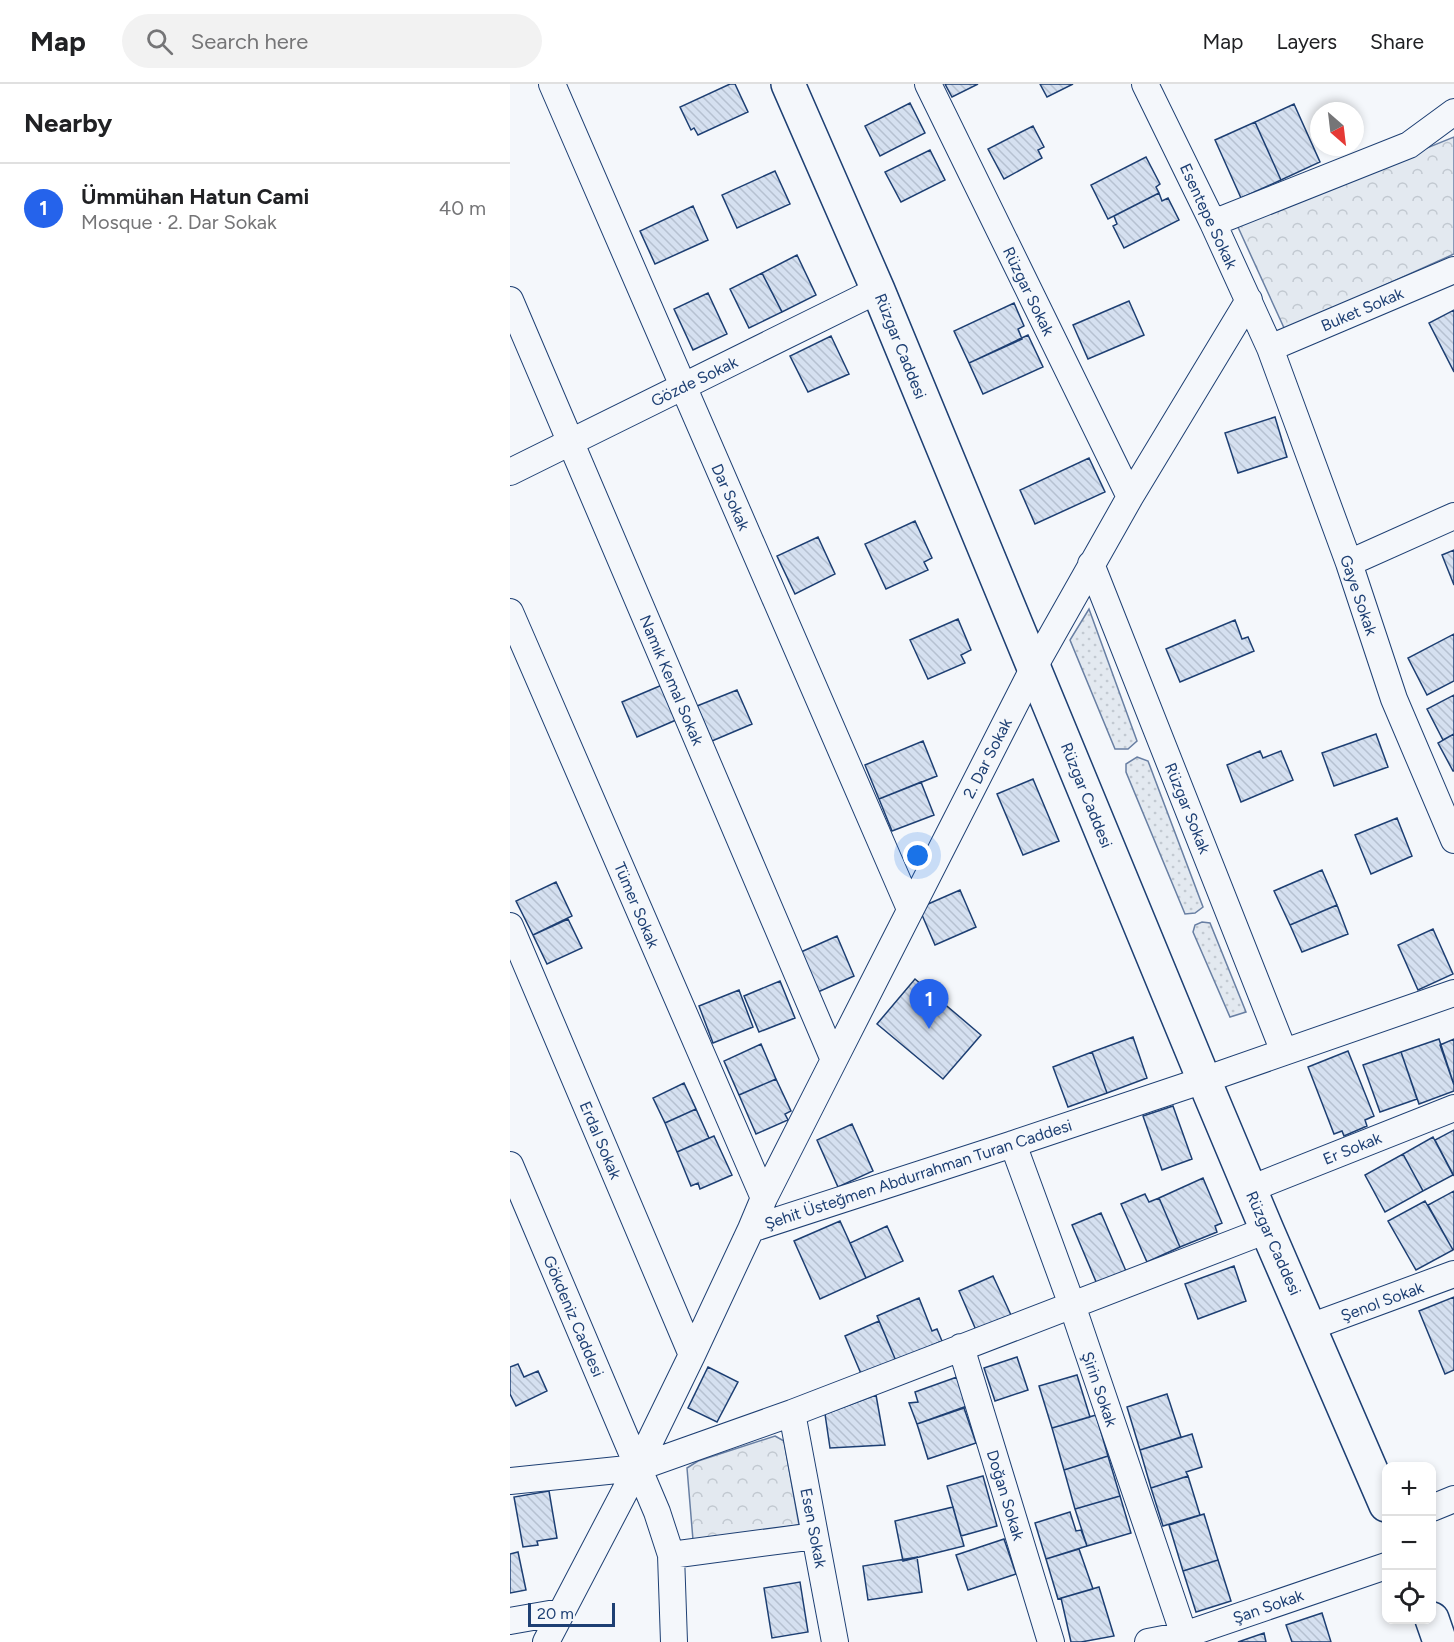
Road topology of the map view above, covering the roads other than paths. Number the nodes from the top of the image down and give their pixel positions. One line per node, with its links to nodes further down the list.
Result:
1 (552, 84): 12 (street, Dar Sokak)
2 (788, 84): 8 (main road, Rüzgar Caddesi)
3 (928, 84): 15 (street, Rüzgar Sokak)
4 (1145, 84): 6 (street, Esentepe Sokak)
5 (1454, 112): 6 (street)
6 (1214, 223): 10 (street, Esentepe Sokak)
7 (1454, 270): 11 (street, Buket Sokak)
8 (878, 290): 12 (street, Gözde Sokak); 20 (main road, Rüzgar Caddesi)
9 (510, 300): 13 (street, Namık Kemal Sokak)
10 (1249, 300): 11 (street, Esentepe Sokak); 15 (street, 2. Dar Sokak)
11 (1270, 348): 17 (street, Gaye Sokak)
12 (683, 386): 13 (street, Gözde Sokak); 22 (street, Dar Sokak)
13 (570, 442): 14 (street, Gözde Sokak); 26 (street, Namık Kemal Sokak)
14 (510, 472)
15 (1130, 497): 18 (street, 2. Dar Sokak)
16 (1454, 516): 17 (street)
17 (1349, 563): 21 (street, Gaye Sokak)
18 (1091, 564): 20 (street, 2. Dar Sokak); 25 (street, Rüzgar Sokak)
19 (510, 612): 32 (street, Tümer Sokak)
20 (1034, 667): 22 (street, 2. Dar Sokak); 27 (main road, Rüzgar Caddesi)
21 (1454, 840)
22 (910, 909): 26 (street, 2. Dar Sokak)
23 (510, 926): 39 (street, Erdal Sokak)
24 (1454, 993): 25 (street, Şehit Üsteğmen Abdurrahman Turan Caddesi)
25 (1284, 1052): 27 (street, Şehit Üsteğmen Abdurrahman Turan Caddesi)
26 (834, 1060): 32 (street, 2. Dar Sokak)
27 (1204, 1080): 29 (street, Şehit Üsteğmen Abdurrahman Turan Caddesi); 31 (main road, Rüzgar Caddesi)
28 (1454, 1108): 31 (street, Er Sokak)
29 (1013, 1144): 33 (street, Şehit Üsteğmen Abdurrahman Turan Caddesi); 36 (street, Şirin Sokak)
30 (510, 1165): 41 (street, Gökdeniz Caddesi)
31 (1250, 1189): 34 (main road, Rüzgar Caddesi)
32 (764, 1198): 33 (street, 2. Dar Sokak)
33 (751, 1229): 39 (street, Şehit Üsteğmen Abdurrahman Turan Caddesi)
34 (1267, 1230): 36 (street); 37 (main road, Rüzgar Caddesi)
35 (1454, 1274): 37 (street, Şenol Sokak)
36 (1072, 1305): 38 (street); 52 (street, Şirin Sokak)
37 (1310, 1327): 43 (main road, Rüzgar Caddesi)
38 (961, 1347): 40 (street); 56 (street, Doğan Sokak)
39 (692, 1355): 41 (street, Şehit Üsteğmen Abdurrahman Turan Caddesi)
40 (792, 1413): 41 (street); 46 (street, Esen Sokak)
41 (637, 1468): 42 (street); 47 (street, Gökdeniz Caddesi); 49 (street, Şehit Üsteğmen Abdurrahman Turan Caddesi)
42 (510, 1481)
43 (1382, 1496)
44 (1454, 1499): 45 (street)
45 (1436, 1506)
46 (815, 1536): 47 (street); 55 (street, Esen Sokak)
47 (671, 1555): 54 (street, Gökdeniz Caddesi)
48 (1382, 1567): 52 (street, Şan Sokak)
49 (561, 1612): 50 (street); 53 (street, Şehit Üsteğmen Abdurrahman Turan Caddesi)
50 (510, 1621)
51 (1433, 1624): 58 (main road)
52 (1184, 1635): 57 (street, Şan Sokak)
53 (546, 1642)
54 (674, 1642)
55 (835, 1642)
56 (1052, 1642)
57 (1148, 1642)
58 (1440, 1642)

